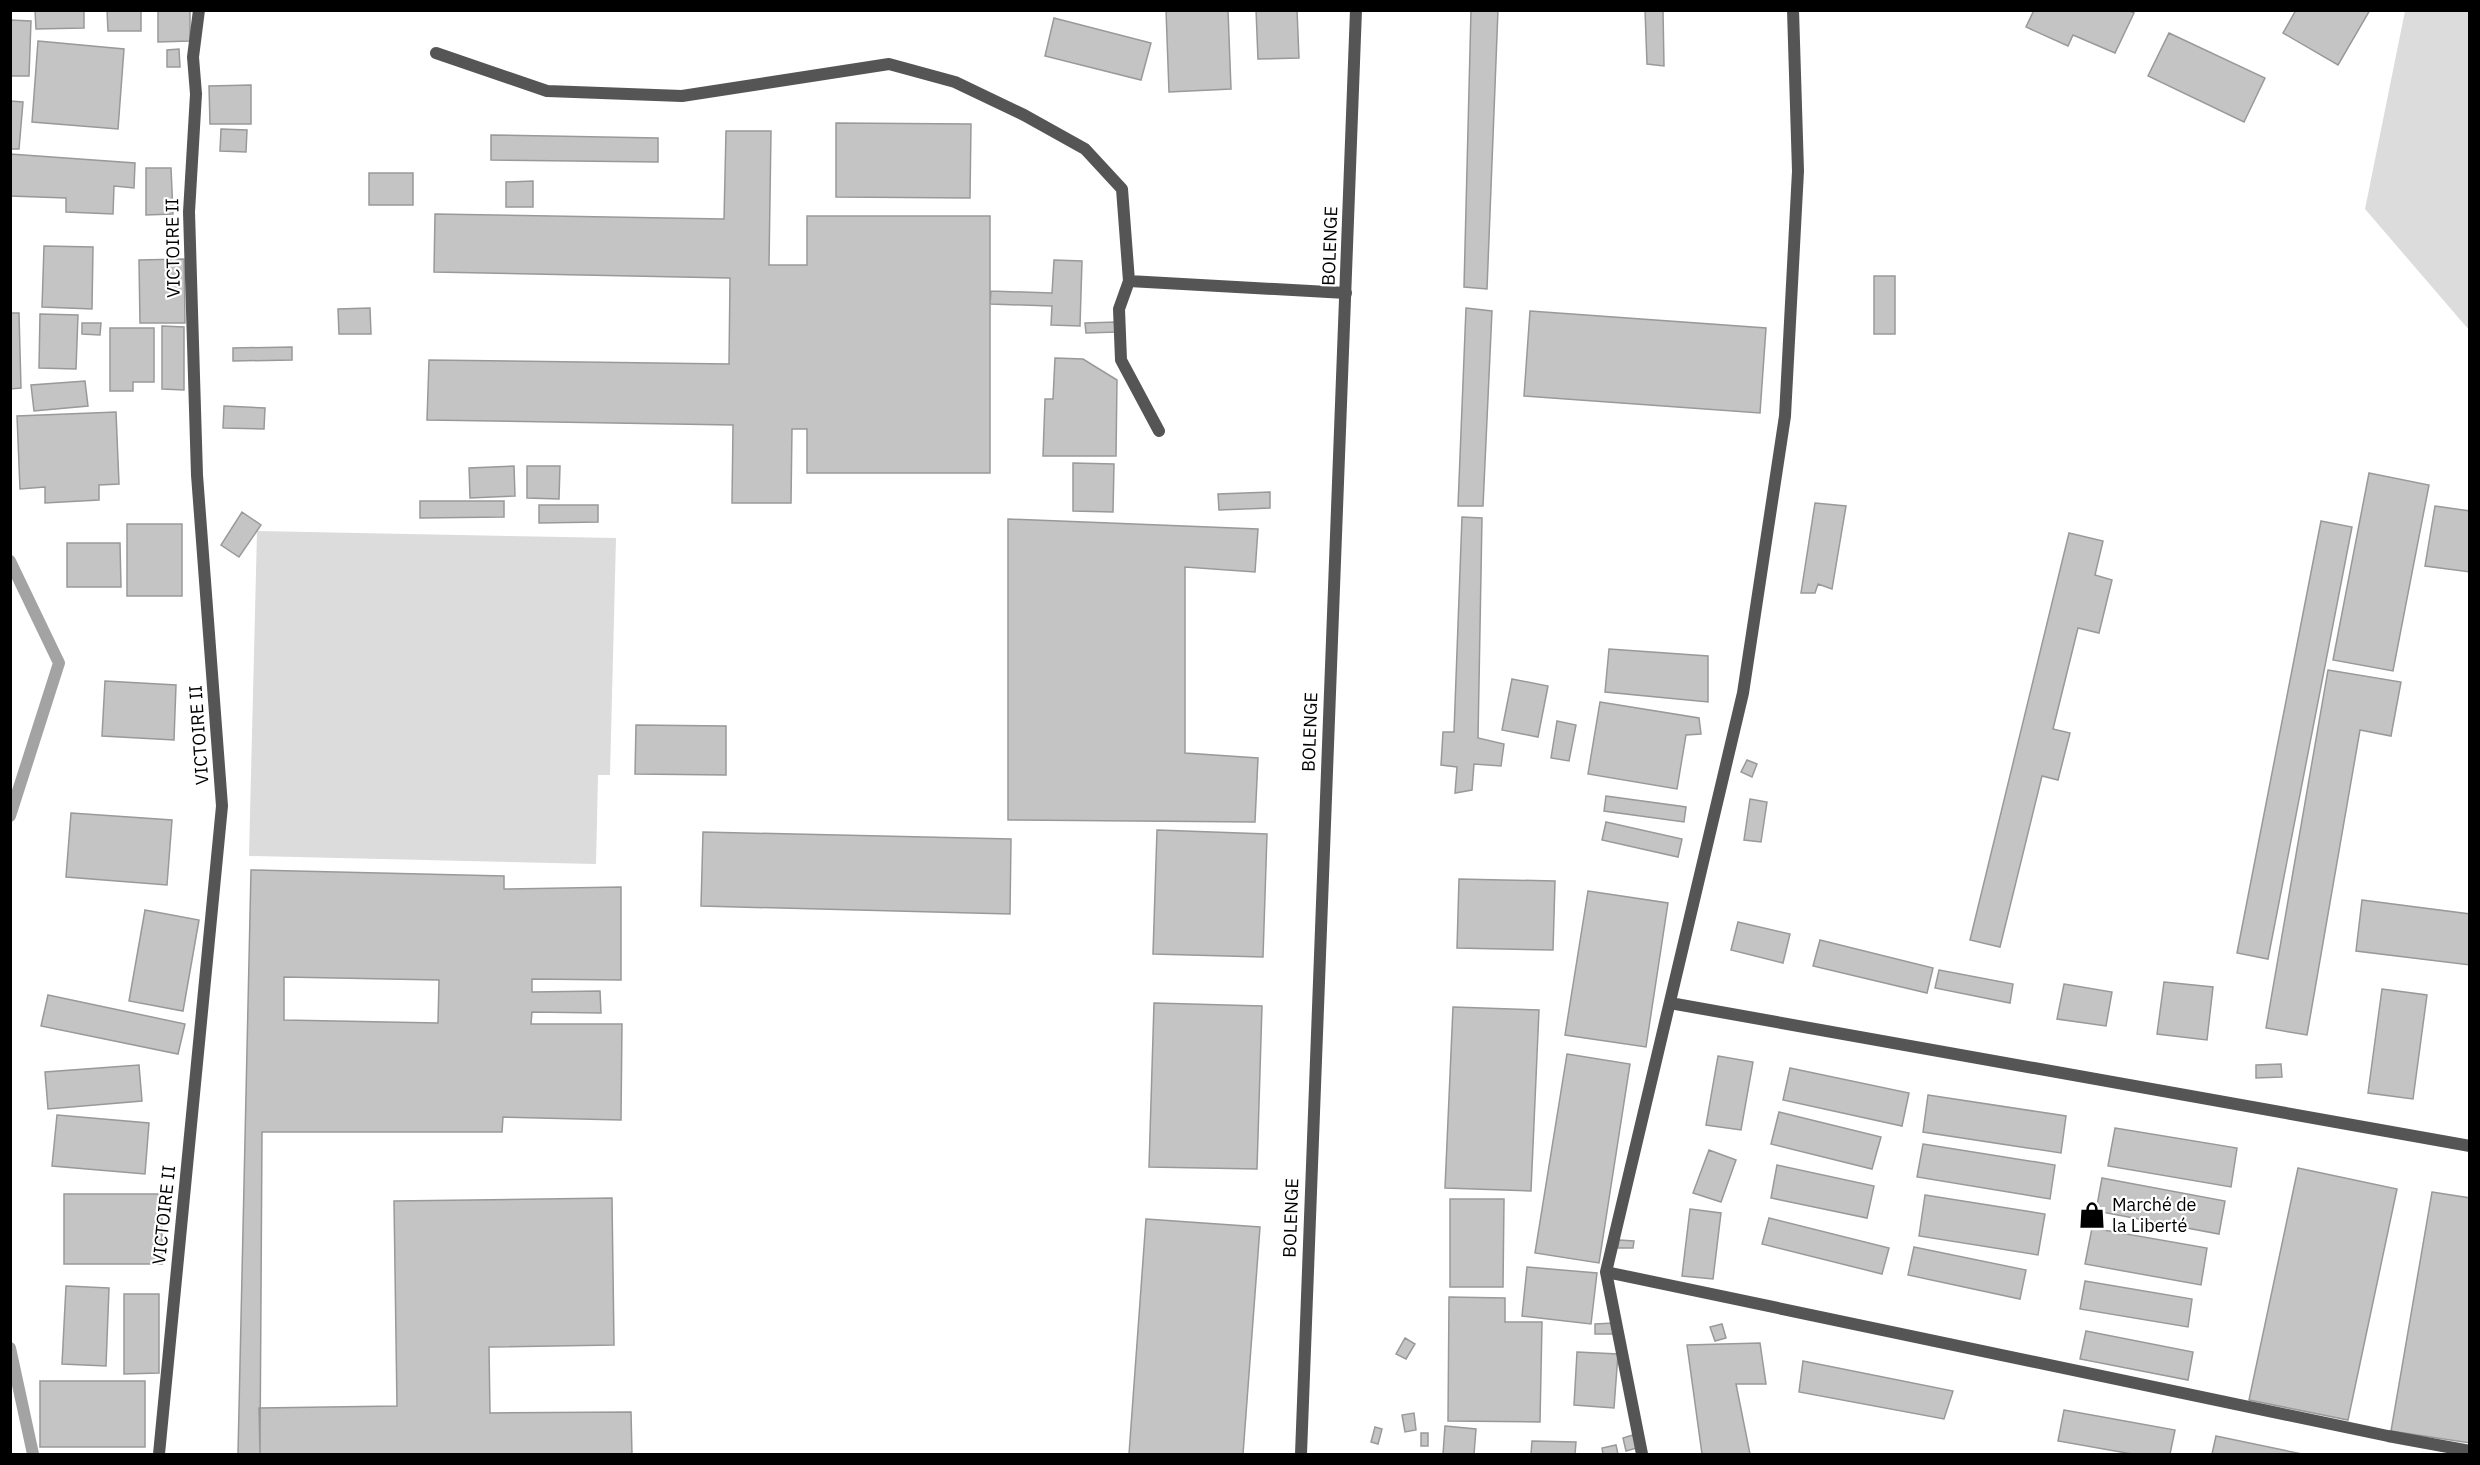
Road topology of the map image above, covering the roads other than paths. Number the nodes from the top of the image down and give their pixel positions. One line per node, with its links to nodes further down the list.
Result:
1 (200, 10): 12 (street, VICTOIRE II)
2 (1356, 10): 6 (street, BOLENGE)
3 (1793, 10): 8 (street)
4 (436, 53): 5 (street)
5 (1129, 281): 6 (street); 7 (street)
6 (1346, 293): 13 (street, BOLENGE)
7 (1159, 431)
8 (1670, 1003): 9 (street); 10 (street)
9 (2469, 1146)
10 (1606, 1272): 11 (street); 14 (street)
11 (2469, 1451)
12 (159, 1455)
13 (1301, 1455)
14 (1642, 1455)

